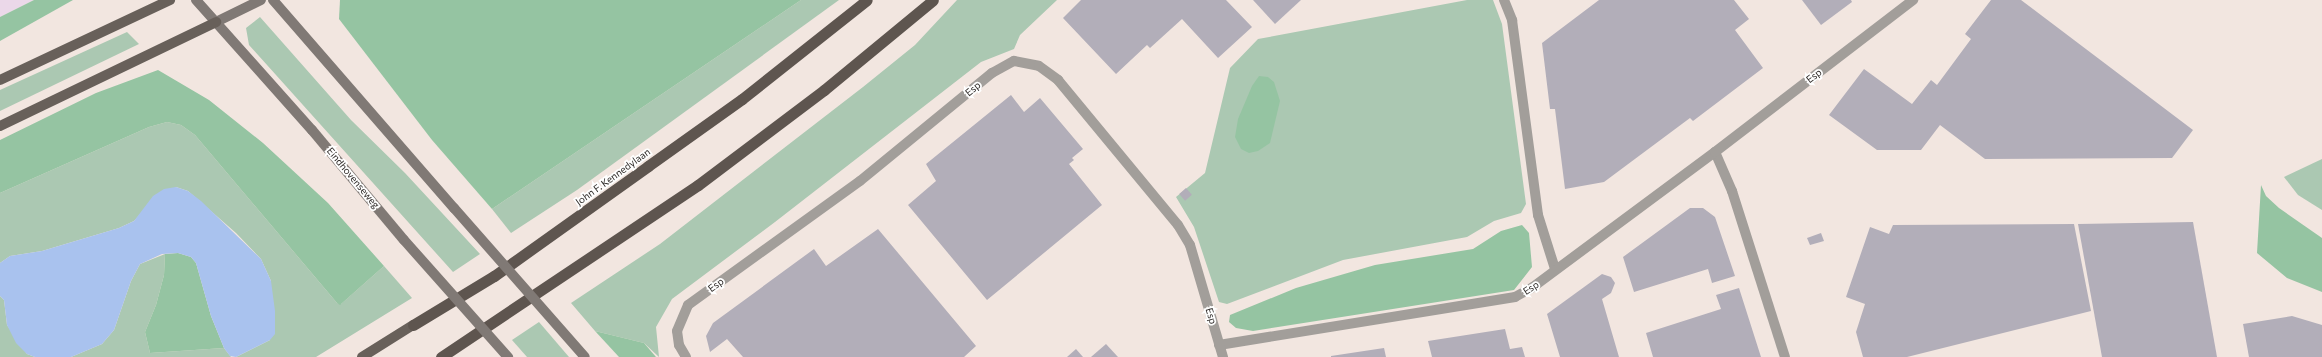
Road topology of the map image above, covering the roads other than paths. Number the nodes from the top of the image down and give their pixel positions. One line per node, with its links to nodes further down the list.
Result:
1 (170, 0): 10 (main road)
2 (196, 0): 9 (main road, Eindhovenseweg)
3 (261, 0): 9 (main road)
4 (273, 0): 19 (main road, bridge)
5 (867, 0): 14 (highway, John F. Kennedylaan)
6 (933, 0): 17 (highway)
7 (1504, 0): 13 (street)
8 (1913, 0): 12 (street, Esp)
9 (216, 22): 11 (main road); 18 (main road, Eindhovenseweg, bridge)
10 (0, 80)
11 (0, 126)
12 (1715, 152): 13 (street, Esp); 22 (street)
13 (1555, 270): 15 (street, Esp)
14 (413, 325): 16 (main road, John F. Kennedylaan)
15 (1219, 345): 20 (street, Esp); 21 (street, Esp)
16 (362, 357)
17 (441, 357)
18 (508, 357)
19 (585, 357)
20 (686, 357)
21 (1223, 357)
22 (1785, 357)

